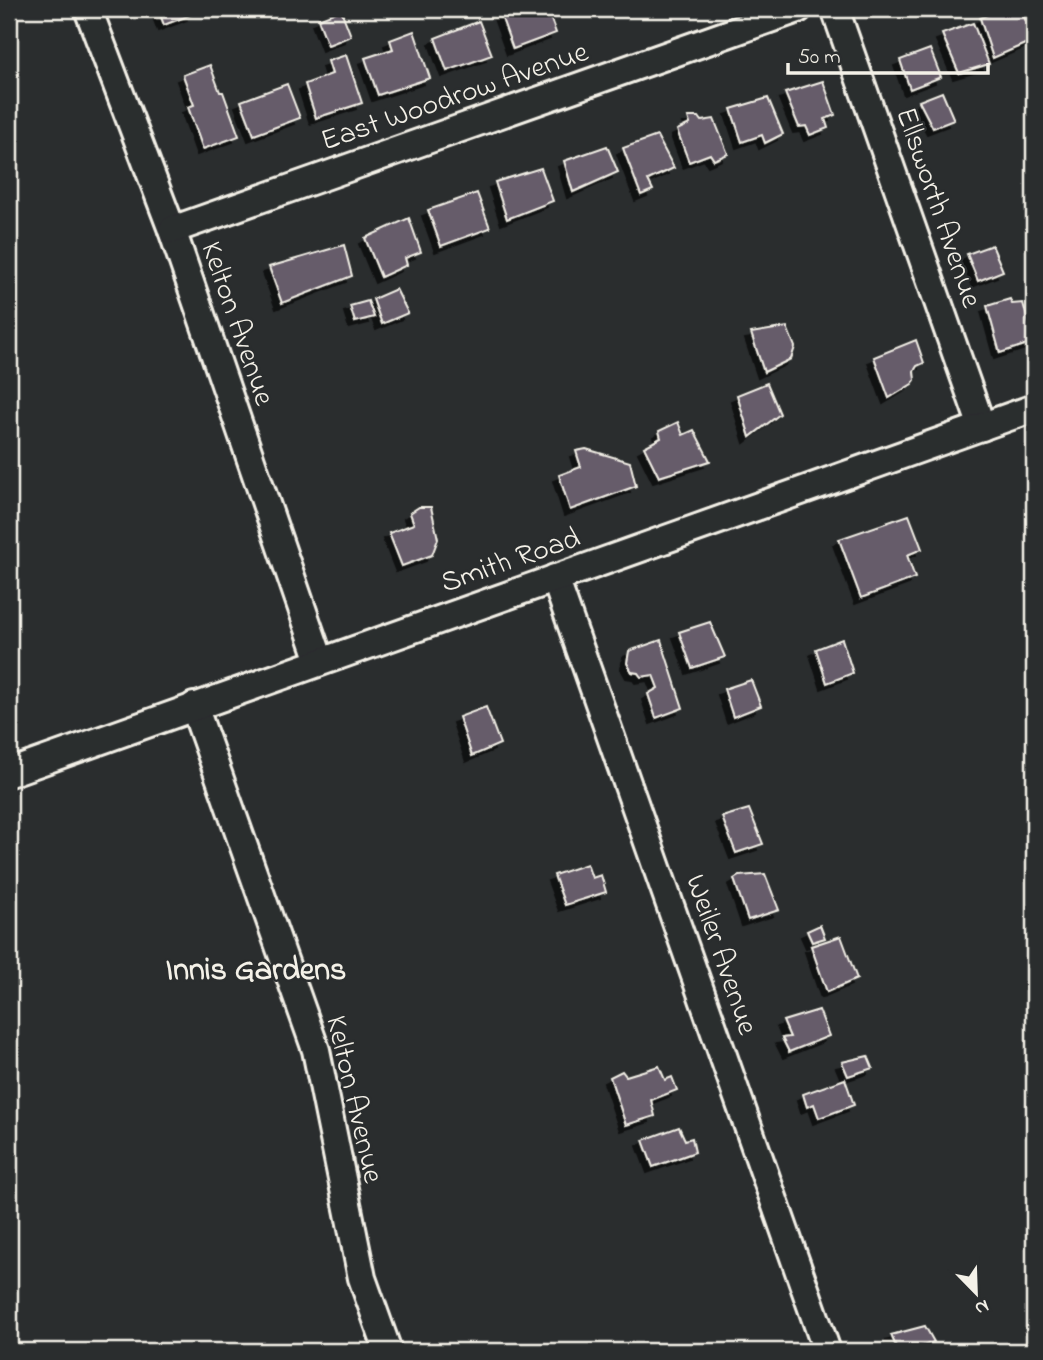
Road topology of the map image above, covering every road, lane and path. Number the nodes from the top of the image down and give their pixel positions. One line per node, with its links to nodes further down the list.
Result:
1 (88, 9): 4 (street, Kelton Avenue)
2 (798, 9): 4 (street, East Woodrow Avenue)
3 (835, 9): 6 (street, Ellsworth Avenue)
4 (172, 230): 8 (street, Kelton Avenue)
5 (1034, 408): 6 (street, Smith Road)
6 (982, 426): 7 (street, Smith Road)
7 (555, 578): 8 (street, Smith Road); 12 (street, Weiler Avenue)
8 (320, 661): 9 (street, Smith Road)
9 (194, 706): 10 (street, Smith Road); 11 (street, Kelton Avenue)
10 (9, 773)
11 (388, 1351)
12 (827, 1351)

